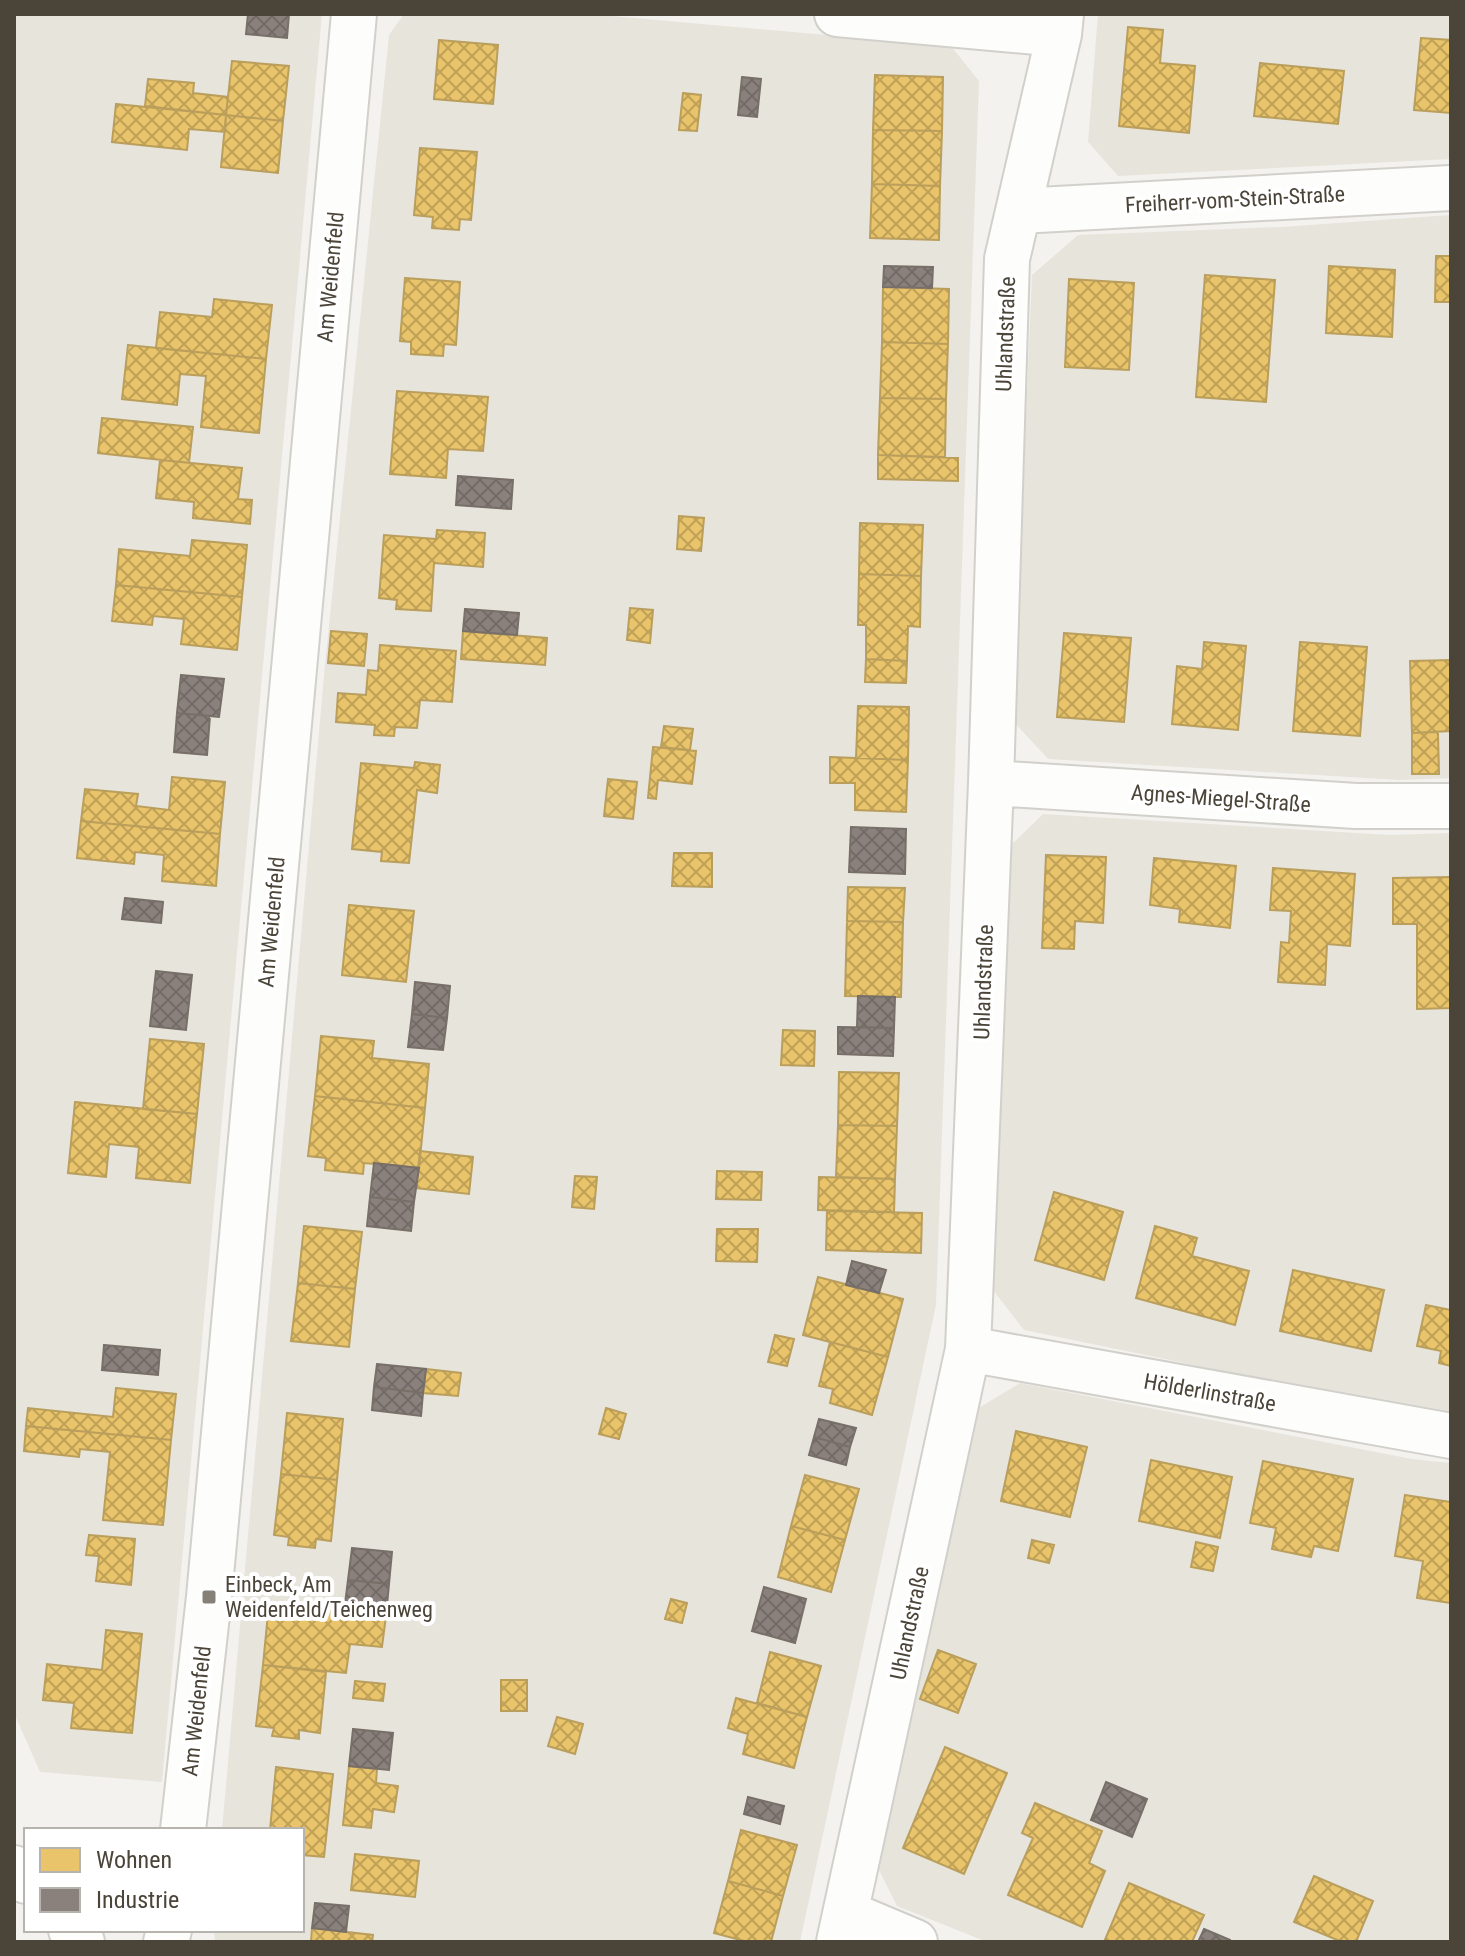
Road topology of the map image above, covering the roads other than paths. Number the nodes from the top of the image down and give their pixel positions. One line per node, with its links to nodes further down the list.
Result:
1 (354, 14): 10 (street, Am Weidenfeld)
2 (837, 14): 3 (street)
3 (1060, 24): 5 (street, Uhlandstraße)
4 (1451, 188): 5 (street, Freiherr-vom-Stein-Straße)
5 (1019, 211): 6 (street, Uhlandstraße)
6 (991, 783): 7 (street, Agnes-Miegel-Straße); 8 (street, Uhlandstraße)
7 (1451, 806)
8 (968, 1349): 9 (street, Hölderlinstraße); 11 (street, Uhlandstraße)
9 (1451, 1436)
10 (183, 1828)
11 (842, 1927): 12 (street)
12 (915, 1942)

